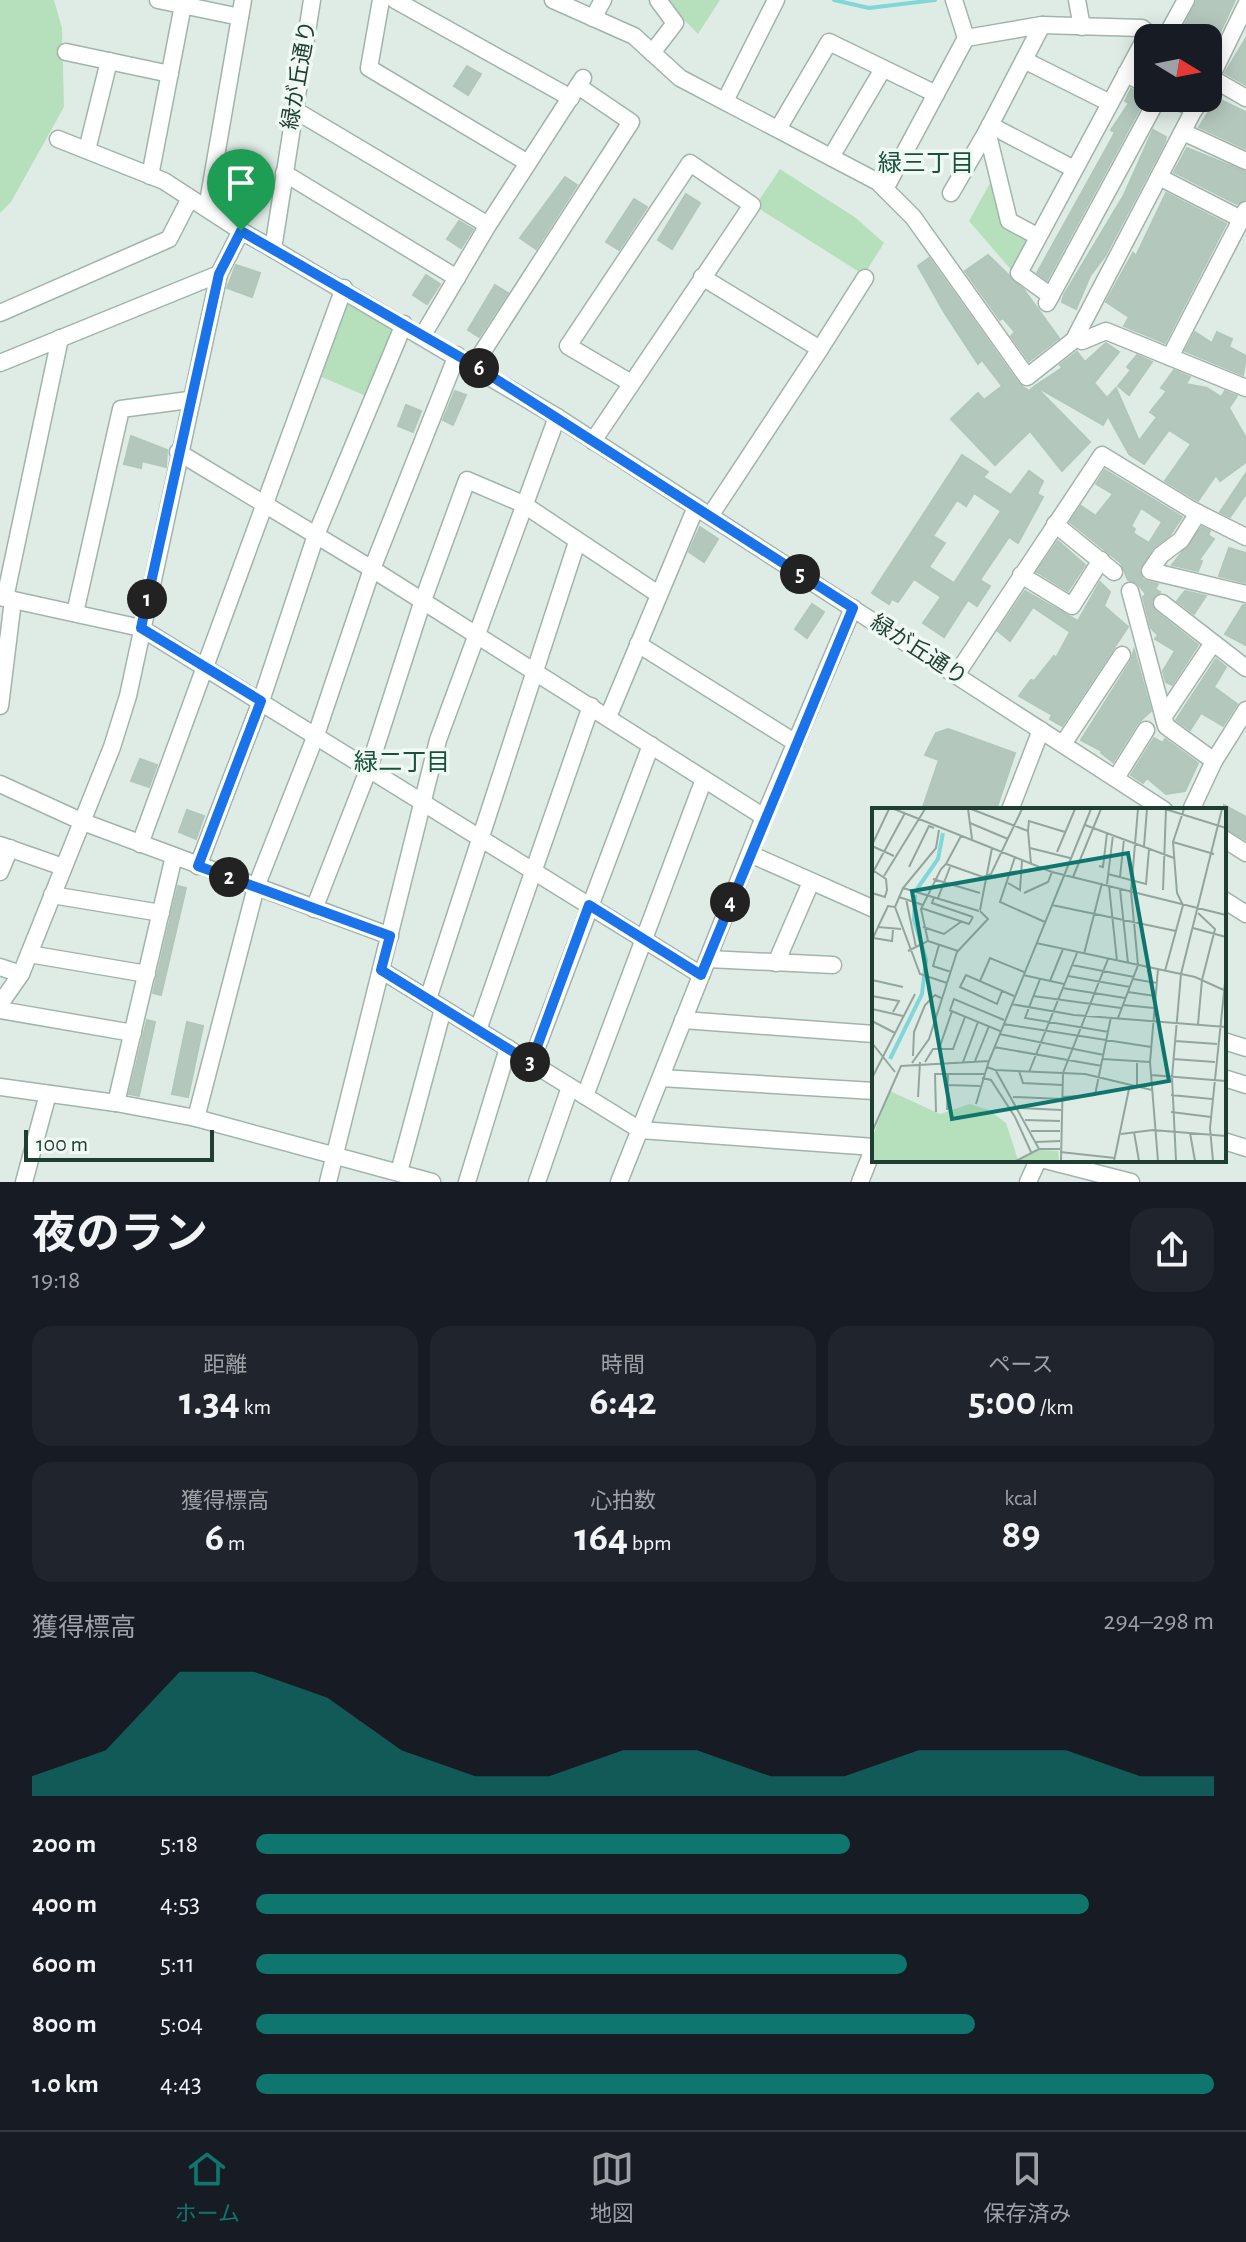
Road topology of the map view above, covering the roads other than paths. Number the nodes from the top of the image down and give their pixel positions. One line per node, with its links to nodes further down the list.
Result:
1 (158, 0): 13 (street)
2 (243, 0): 15 (street)
3 (312, 0): 38 (street, 緑が丘通り)
4 (381, 0): 48 (street)
5 (395, 0): 33 (street)
6 (553, 0): 16 (street)
7 (603, 0): 16 (street)
8 (658, 0): 23 (street)
9 (776, 0): 36 (street)
10 (1077, 0): 19 (street)
11 (1186, 0): 17 (street)
12 (955, 3): 21 (street)
13 (183, 5): 15 (street); 30 (street)
14 (1241, 16): 24 (street)
15 (240, 17): 56 (street)
16 (593, 18): 23 (street)
17 (1173, 24)
18 (1042, 25): 19 (street); 21 (street); 25 (street)
19 (1082, 27): 20 (street)
20 (1134, 28)
21 (966, 38): 34 (street)
22 (66, 52): 26 (street)
23 (652, 53): 36 (street)
24 (1222, 53)
25 (1024, 60): 37 (street); 41 (street)
26 (109, 61): 30 (street); 45 (street)
27 (1134, 61): 29 (street)
28 (883, 69): 34 (street); 42 (street); 46 (street)
29 (1126, 73): 31 (street); 37 (street)
30 (170, 74): 51 (street)
31 (1134, 78)
32 (1222, 86): 35 (street)
33 (578, 87): 48 (street); 76 (street)
34 (936, 94): 53 (street)
35 (1246, 98)
36 (725, 101): 42 (street)
37 (1110, 103): 49 (street)
38 (293, 109): 50 (street, 緑が丘通り); 58 (street)
39 (1150, 112): 60 (street)
40 (1193, 112): 43 (street)
41 (988, 128): 49 (street); 54 (street); 60 (street)
42 (778, 129): 46 (street)
43 (1183, 132): 47 (street); 52 (street)
44 (58, 139): 45 (street)
45 (87, 150): 51 (street)
46 (831, 157): 53 (street)
47 (1246, 161)
48 (528, 163): 58 (street)
49 (1074, 169): 60 (street)
50 (284, 173): 61 (street, 緑が丘通り); 64 (street)
51 (150, 176): 55 (street)
52 (1159, 177): 57 (street); 71 (street)
53 (885, 189): 71 (street)
54 (951, 193)
55 (190, 198): 56 (street); 67 (street)
56 (207, 208): 59 (street)
57 (1244, 214): 74 (street)
58 (488, 225): 64 (street)
59 (241, 231): 61 (street); 62 (street)
60 (1037, 236)
61 (273, 249): 66 (street, 緑が丘通り)
62 (219, 274): 70 (street); 79 (street)
63 (702, 277): 72 (street); 77 (street); 77 (street)
64 (457, 278): 69 (street)
65 (865, 278): 72 (street)
66 (344, 288): 68 (street, 緑が丘通り); 83 (street)
67 (0, 313)
68 (404, 324): 69 (street, 緑が丘通り); 89 (street)
69 (423, 335): 73 (street, 緑が丘通り)
70 (60, 338): 75 (street); 97 (street)
71 (1077, 339): 74 (street)
72 (820, 349): 87 (street)
73 (457, 355): 76 (street, 緑が丘通り); 92 (street)
74 (1170, 357): 78 (street)
75 (0, 363)
76 (474, 365): 80 (street, 緑が丘通り)
77 (631, 383): 81 (street)
78 (1246, 388)
79 (189, 400): 82 (street); 101 (street)
80 (557, 417): 81 (street, 緑が丘通り); 84 (street)
81 (593, 441): 85 (street, 緑が丘通り)
82 (178, 452): 83 (street); 102 (street)
83 (264, 504): 89 (street); 107 (street)
84 (523, 504): 91 (street); 98 (street); 103 (street)
85 (696, 507): 87 (street, 緑が丘通り); 95 (street)
86 (1198, 513): 88 (street); 90 (street); 96 (street)
87 (710, 516): 100 (street, 緑が丘通り)
88 (1055, 524): 93 (street); 93 (street)
89 (316, 535): 92 (street); 111 (street)
90 (1246, 537)
91 (577, 542): 95 (street); 109 (street)
92 (372, 569): 98 (street); 119 (street)
93 (1021, 575): 110 (street)
94 (1130, 591): 115 (street)
95 (658, 594): 105 (street)
96 (1246, 594)
97 (6, 598): 101 (street); 112 (street)
98 (422, 603): 103 (street); 124 (street)
99 (1162, 603): 104 (street)
100 (853, 608): 110 (street, 緑が丘通り); 120 (street)
101 (75, 613): 102 (street)
102 (141, 628): 107 (street); 133 (street)
103 (477, 636): 109 (street); 128 (street)
104 (1213, 643): 108 (street); 115 (street)
105 (638, 644): 116 (street); 120 (street)
106 (1122, 655): 121 (street)
107 (206, 666): 111 (street); 136 (street)
108 (1246, 668)
109 (533, 670): 113 (street); 134 (street)
110 (956, 675): 117 (street, 緑が丘通り)
111 (261, 701): 119 (street); 141 (street)
112 (0, 706)
113 (591, 706): 116 (street); 143 (street)
114 (1246, 710): 123 (street)
115 (1164, 716): 123 (street)
116 (608, 717): 122 (street)
117 (1041, 730): 121 (street, 緑が丘通り); 129 (street)
118 (1146, 730): 125 (street)
119 (316, 735): 124 (street); 146 (street)
120 (796, 743): 132 (street)
121 (1063, 744): 125 (street, 緑が丘通り)
122 (651, 745): 126 (street); 149 (street)
123 (1214, 761): 131 (street)
124 (369, 768): 128 (street); 151 (street)
125 (1116, 778): 130 (street, 緑が丘通り)
126 (704, 779): 132 (street); 155 (street)
127 (0, 784): 133 (street)
128 (423, 802): 134 (street); 154 (street)
129 (1011, 808)
130 (1161, 808)
131 (1192, 808)
132 (764, 817): 139 (street)
133 (83, 822): 136 (street); 142 (street)
134 (481, 838): 143 (street); 165 (street)
135 (1226, 840): 138 (street)
136 (140, 844): 140 (street)
137 (5, 846): 142 (street); 144 (street)
138 (1246, 853)
139 (750, 854): 145 (street); 157 (street)
140 (174, 856): 141 (street); 152 (street)
141 (198, 866): 146 (street)
142 (63, 867): 147 (street)
143 (533, 870): 149 (street); 170 (street)
144 (0, 872)
145 (811, 882): 150 (street); 158 (street)
146 (256, 887): 151 (street); 185 (street)
147 (52, 895): 152 (street); 156 (street)
148 (1226, 901): 153 (street)
149 (589, 905): 155 (street); 176 (street)
150 (872, 908)
151 (314, 909): 154 (street)
152 (161, 913): 163 (street)
153 (1246, 914)
154 (390, 936): 161 (street)
155 (642, 939): 164 (street); 181 (street)
156 (29, 954): 162 (street); 163 (street)
157 (708, 959): 158 (street); 164 (street)
158 (776, 963): 159 (street)
159 (833, 965)
160 (0, 967): 162 (street)
161 (381, 970): 165 (street); 191 (street)
162 (21, 974): 166 (street)
163 (147, 974): 171 (street)
164 (701, 975): 169 (street)
165 (428, 999): 167 (street)
166 (0, 1004)
167 (443, 1009): 170 (street); 195 (street)
168 (0, 1010): 171 (street)
169 (683, 1020): 172 (street); 177 (street)
170 (478, 1030): 174 (street)
171 (133, 1033): 184 (street)
172 (872, 1034)
173 (1226, 1042): 175 (street)
174 (508, 1048): 176 (street); 199 (street)
175 (1246, 1048)
176 (531, 1063): 181 (street)
177 (661, 1078): 182 (street); 186 (street)
178 (1226, 1079): 179 (street)
179 (1246, 1085)
180 (0, 1087): 183 (street)
181 (577, 1091): 186 (street); 200 (street)
182 (872, 1091)
183 (48, 1094): 184 (street); 196 (street)
184 (116, 1103): 185 (street)
185 (196, 1118): 191 (street)
186 (640, 1130): 188 (street); 201 (street)
187 (1226, 1142): 189 (street)
188 (872, 1147)
189 (1246, 1148)
190 (872, 1152): 202 (street)
191 (335, 1154): 195 (street); 197 (street)
192 (1037, 1162): 203 (street)
193 (1054, 1162): 194 (street)
194 (1096, 1171): 204 (street)
195 (399, 1172): 198 (street)
196 (24, 1182)
197 (328, 1182)
198 (432, 1182)
199 (467, 1182)
200 (537, 1182)
201 (619, 1182)
202 (860, 1182)
203 (1028, 1182)
204 (1131, 1182)

